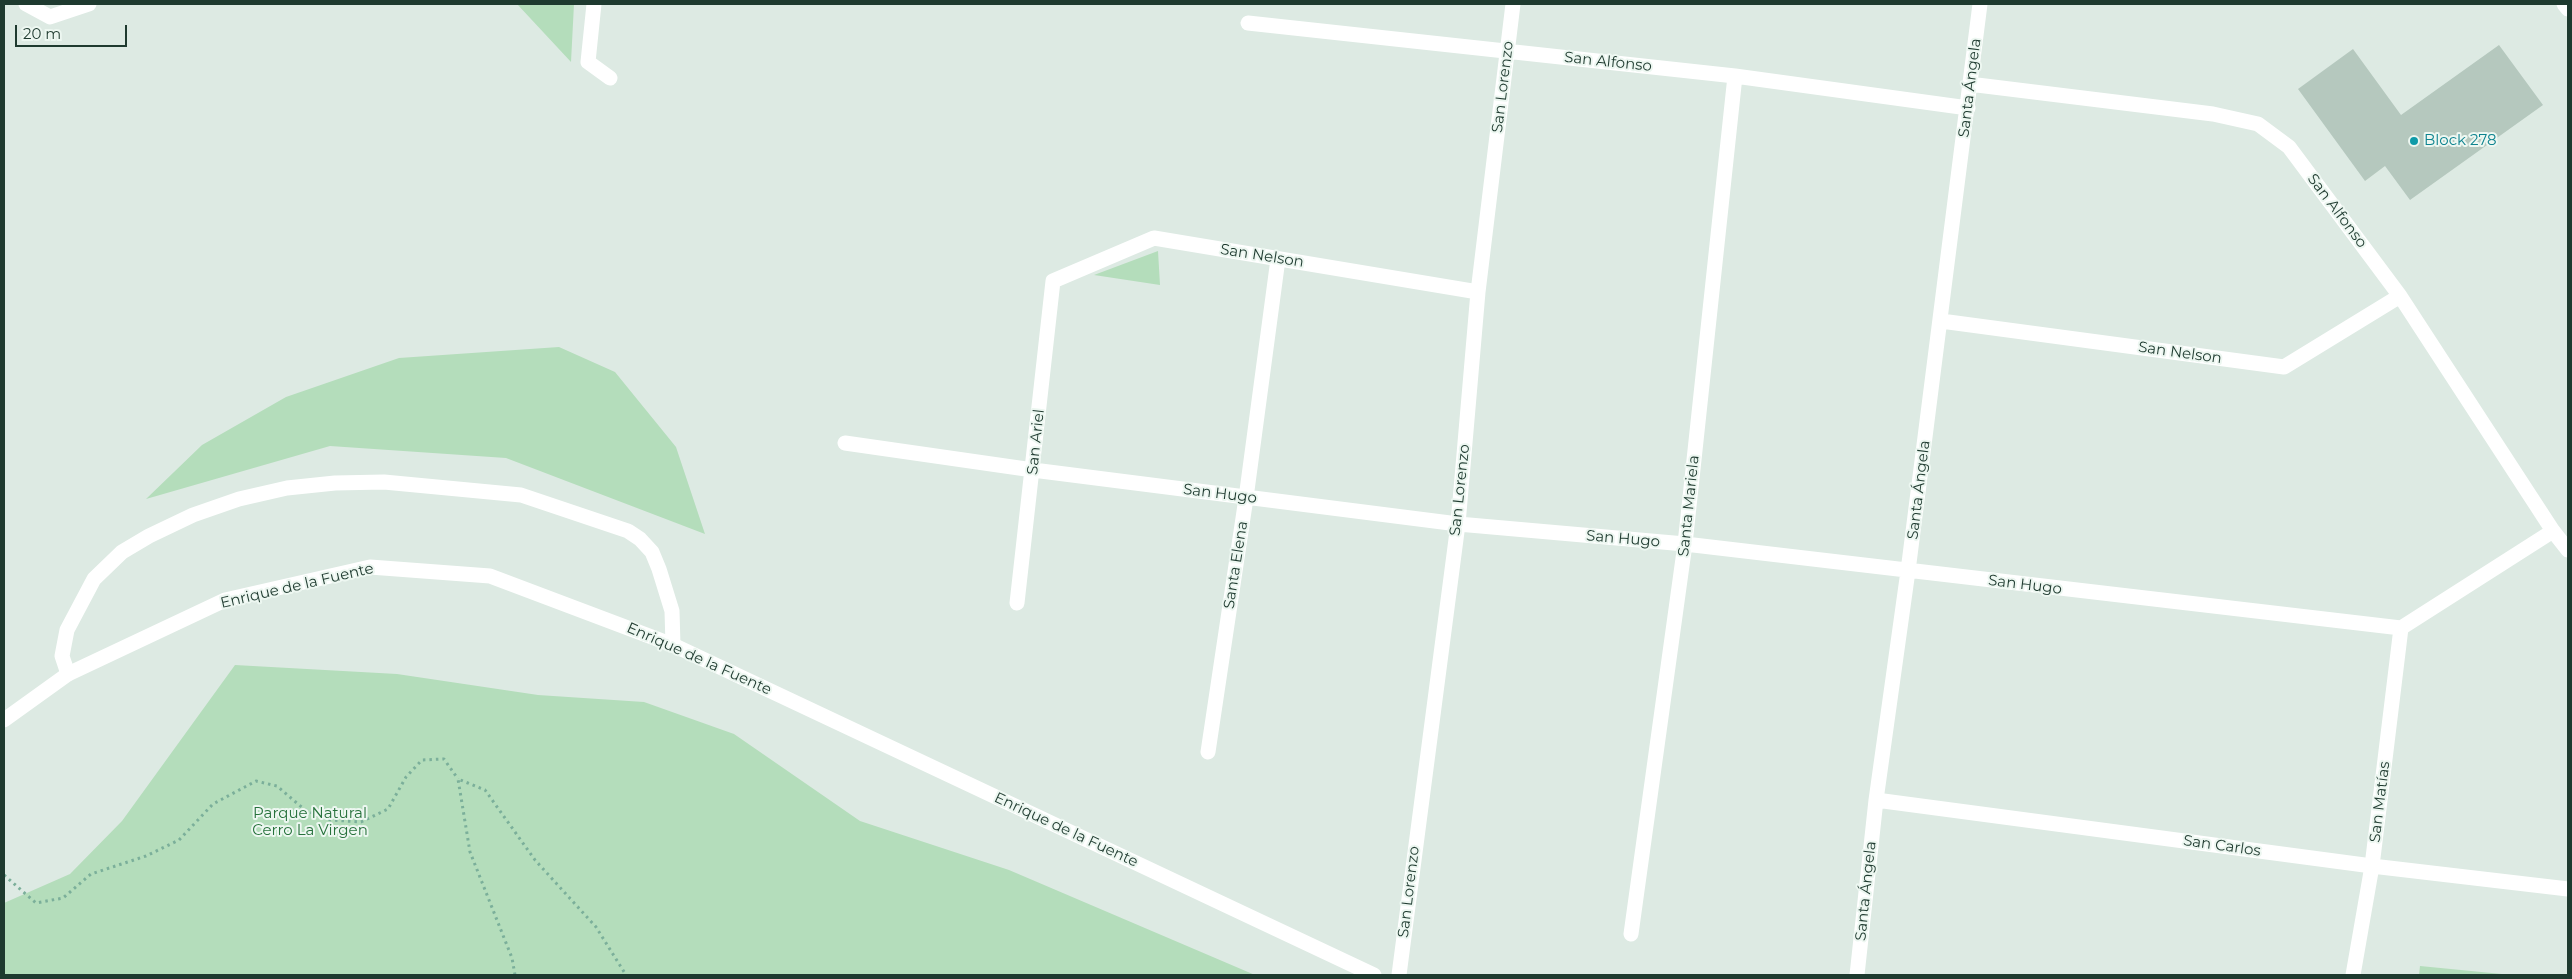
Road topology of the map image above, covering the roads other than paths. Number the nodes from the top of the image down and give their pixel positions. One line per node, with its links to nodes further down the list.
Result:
1 (26, 4): 2 (street)
2 (89, 4)
3 (594, 4): 11 (street)
4 (1513, 4): 9 (street, San Lorenzo)
5 (1980, 4): 12 (street, Santa Ángela)
6 (2564, 4): 7 (street)
7 (2568, 9)
8 (1248, 23): 9 (street, San Alfonso)
9 (1507, 51): 10 (street, San Alfonso); 16 (street, San Lorenzo)
10 (1735, 76): 13 (street, San Alfonso); 24 (street, Santa Mariela)
11 (610, 78)
12 (1969, 84): 13 (street, Santa Ángela); 17 (street, San Alfonso)
13 (1968, 108): 18 (street, Santa Ángela)
14 (1278, 259): 15 (street, San Nelson); 16 (street, San Nelson); 21 (street, Santa Elena)
15 (1053, 281): 20 (street, San Ariel)
16 (1478, 292): 22 (street, San Lorenzo)
17 (2400, 296): 18 (street, San Nelson); 23 (street, San Alfonso)
18 (1941, 321): 26 (street, Santa Ángela)
19 (845, 443): 20 (street, San Hugo)
20 (1033, 470): 21 (street, San Hugo); 27 (street, San Ariel)
21 (1246, 498): 22 (street, San Hugo); 32 (street, Santa Elena)
22 (1458, 524): 24 (street, San Hugo); 38 (street, San Lorenzo)
23 (2553, 531): 25 (street, San Alfonso); 28 (street)
24 (1685, 544): 26 (street, San Hugo); 36 (street, Santa Mariela)
25 (2568, 550)
26 (1908, 571): 28 (street, San Hugo); 33 (street, Santa Ángela)
27 (1018, 604)
28 (2401, 628): 34 (street, San Matías)
29 (673, 645): 30 (street, Enrique de la Fuente); 30 (street); 37 (street, Enrique de la Fuente)
30 (68, 674): 31 (street, Enrique de la Fuente)
31 (4, 720)
32 (1208, 752)
33 (1876, 800): 34 (street, San Carlos); 39 (street, Santa Ángela)
34 (2372, 866): 35 (street, San Carlos); 40 (street, San Matías)
35 (2568, 889)
36 (1631, 934)
37 (1374, 975)
38 (1399, 975)
39 (1858, 975)
40 (2353, 975)

